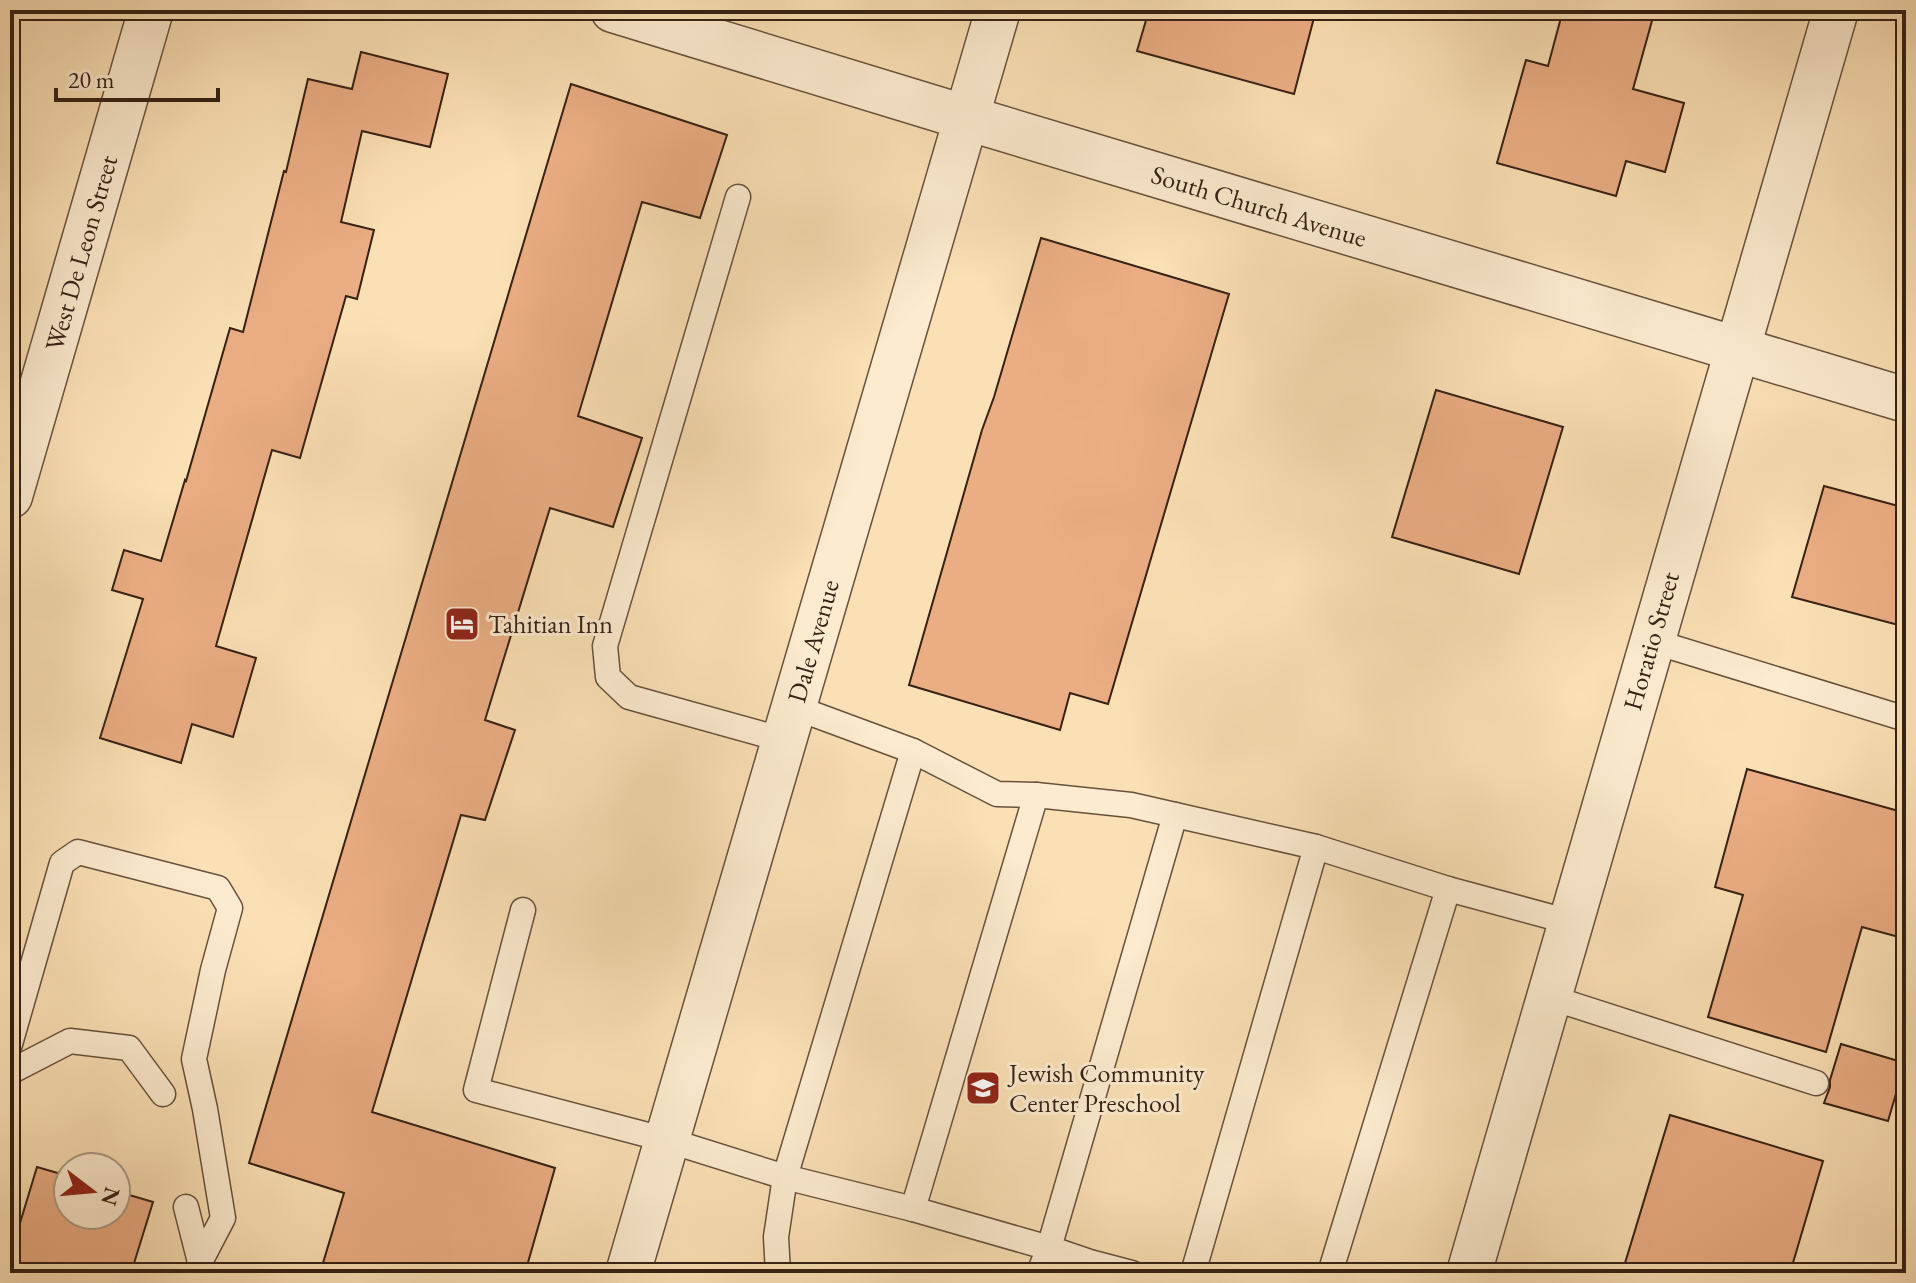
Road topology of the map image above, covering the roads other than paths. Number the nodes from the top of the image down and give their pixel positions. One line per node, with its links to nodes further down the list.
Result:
1 (151, 10): 9 (street, West De Leon Street)
2 (613, 10): 5 (street, South Church Avenue)
3 (998, 10): 5 (street, Dale Avenue)
4 (1836, 10): 7 (street, Horatio Street)
5 (967, 118): 7 (street, South Church Avenue); 12 (street, Dale Avenue)
6 (738, 197): 12 (lane)
7 (1736, 349): 8 (street, South Church Avenue); 10 (street, Horatio Street)
8 (1906, 400)
9 (10, 496)
10 (1652, 641): 11 (lane); 19 (street, Horatio Street)
11 (1906, 719)
12 (789, 723): 13 (lane); 25 (street, Dale Avenue)
13 (913, 751): 14 (lane); 26 (lane)
14 (1036, 795): 15 (lane); 28 (lane)
15 (1175, 815): 16 (lane); 29 (lane)
16 (1316, 847): 17 (lane); 35 (lane)
17 (1448, 889): 19 (lane); 36 (lane)
18 (523, 910): 25 (lane)
19 (1570, 922): 20 (street, Horatio Street)
20 (1549, 997): 23 (lane); 37 (street, Horatio Street)
21 (10, 1044): 30 (lane)
22 (10, 1072): 24 (lane)
23 (1816, 1083)
24 (163, 1094)
25 (667, 1140): 26 (lane); 31 (street, Dale Avenue)
26 (785, 1177): 28 (lane); 32 (lane)
27 (186, 1207): 30 (lane)
28 (913, 1209): 29 (lane)
29 (1049, 1248): 33 (lane); 34 (lane)
30 (198, 1268)
31 (628, 1273)
32 (778, 1273)
33 (1039, 1273)
34 (1132, 1273)
35 (1193, 1273)
36 (1330, 1273)
37 (1469, 1273)

